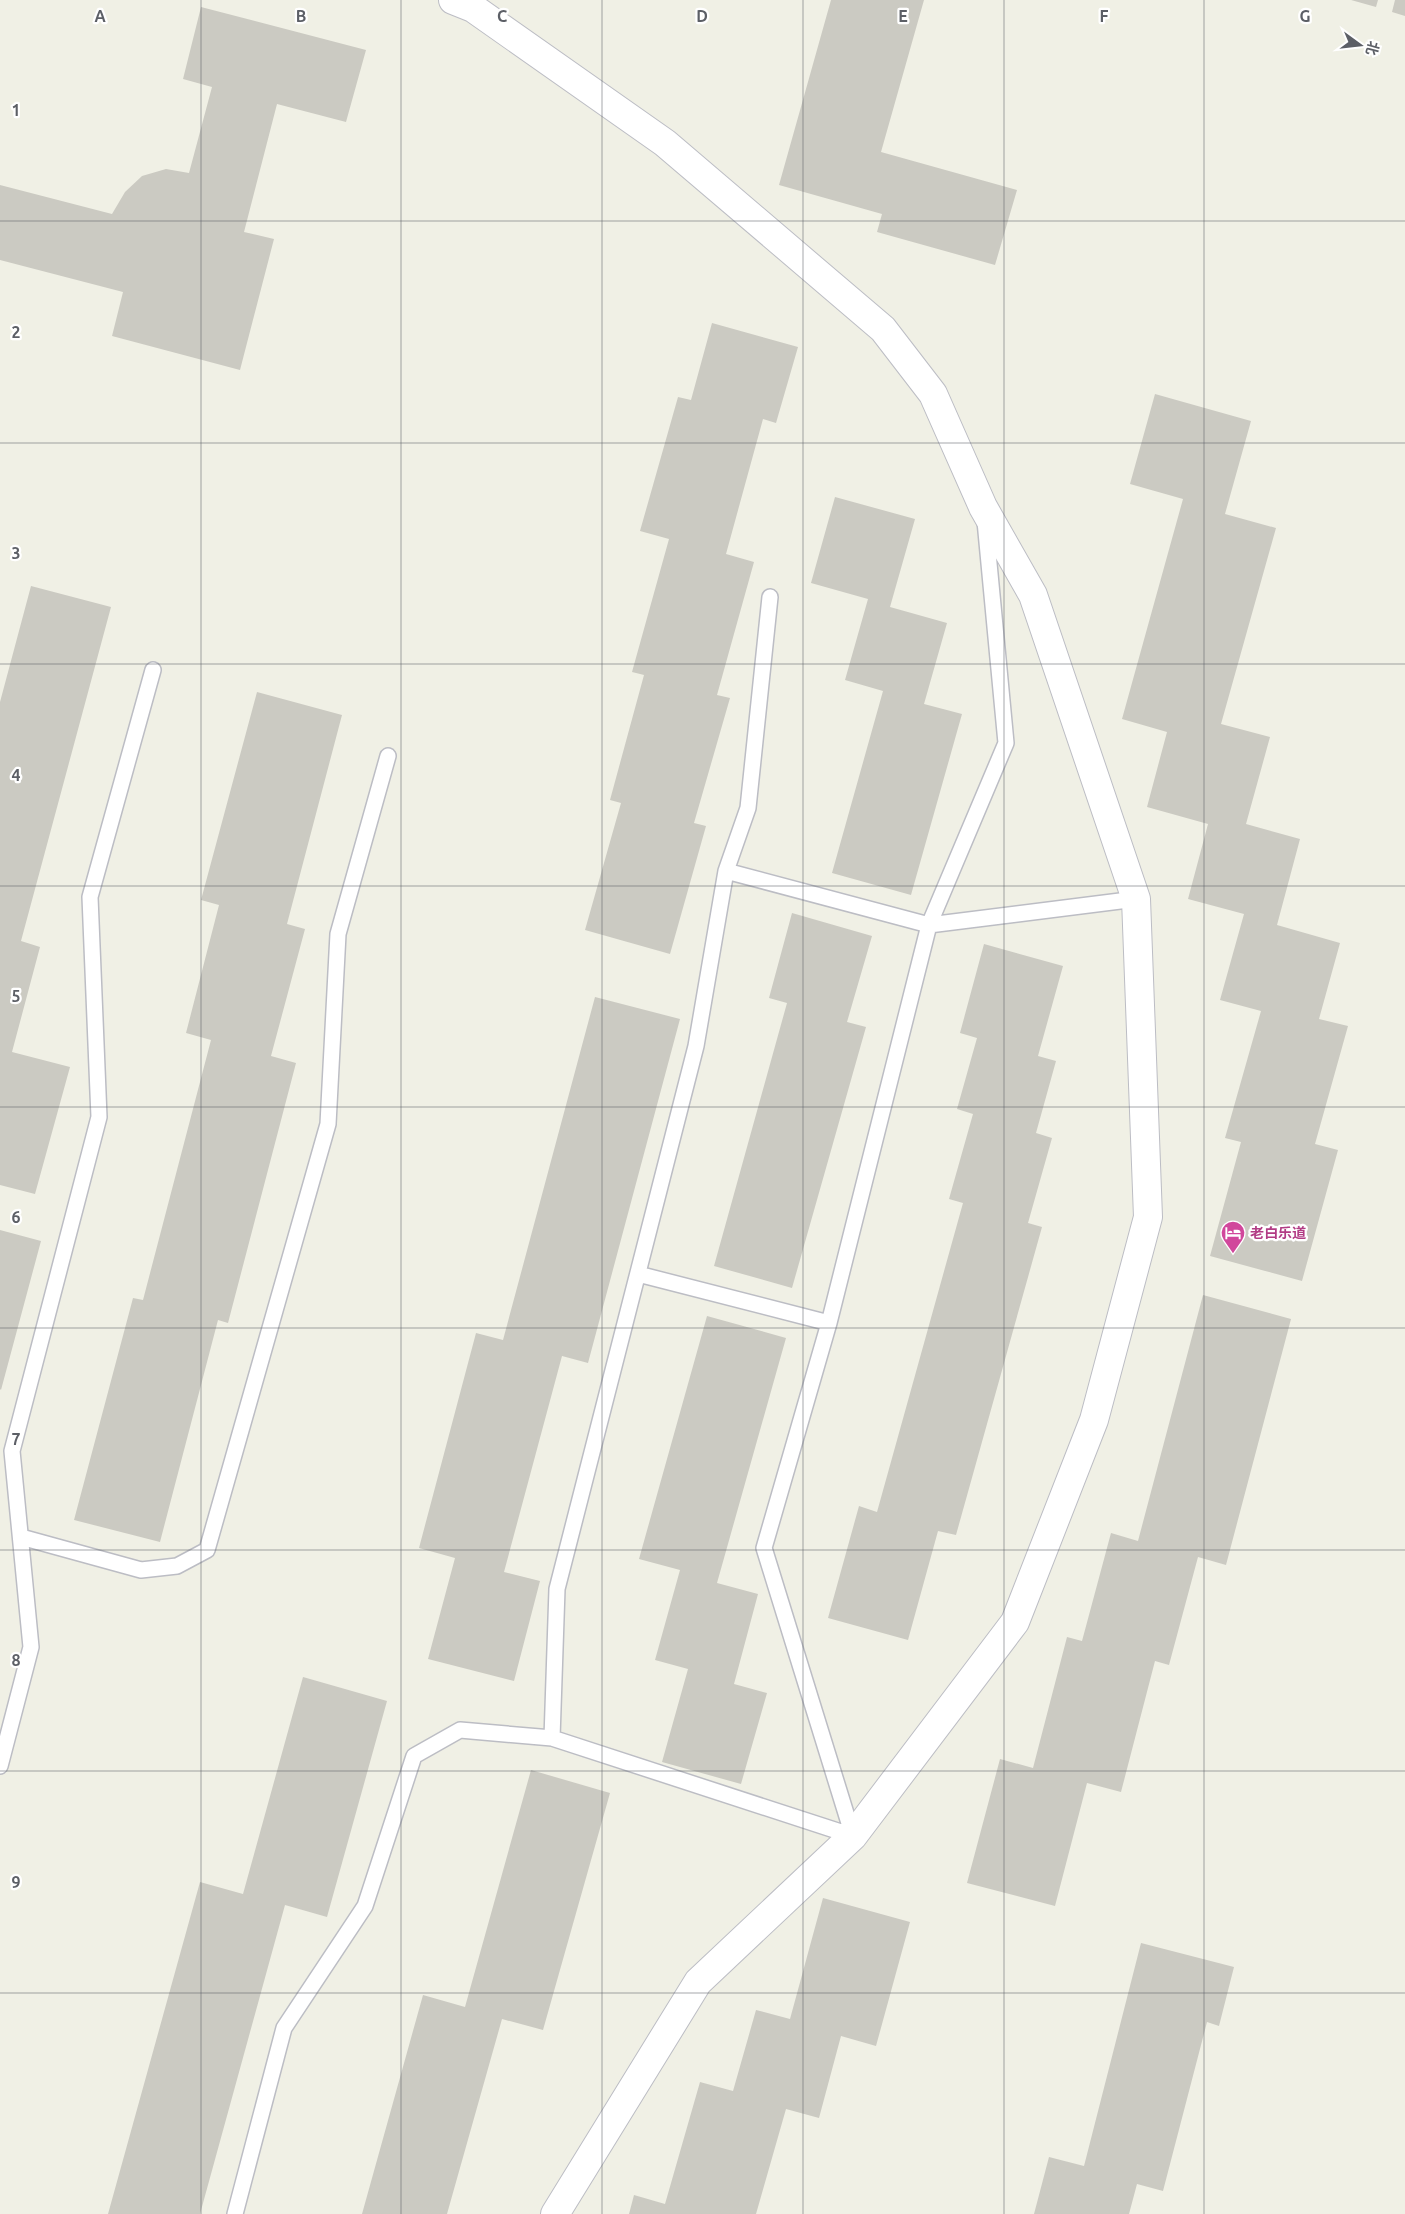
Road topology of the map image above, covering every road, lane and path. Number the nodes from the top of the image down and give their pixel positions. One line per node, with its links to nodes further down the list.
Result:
1 (453, 0): 2 (street)
2 (983, 507): 7 (street); 8 (lane)
3 (770, 597): 6 (lane)
4 (153, 670): 11 (lane)
5 (388, 756): 11 (lane)
6 (726, 871): 8 (lane); 9 (lane)
7 (1136, 899): 8 (lane); 14 (street)
8 (928, 925): 10 (lane)
9 (638, 1274): 10 (lane); 12 (lane)
10 (829, 1323): 14 (lane)
11 (21, 1537): 13 (lane)
12 (552, 1738): 14 (lane); 15 (lane)
13 (0, 1766)
14 (853, 1836): 16 (street)
15 (235, 2214)
16 (555, 2214)

